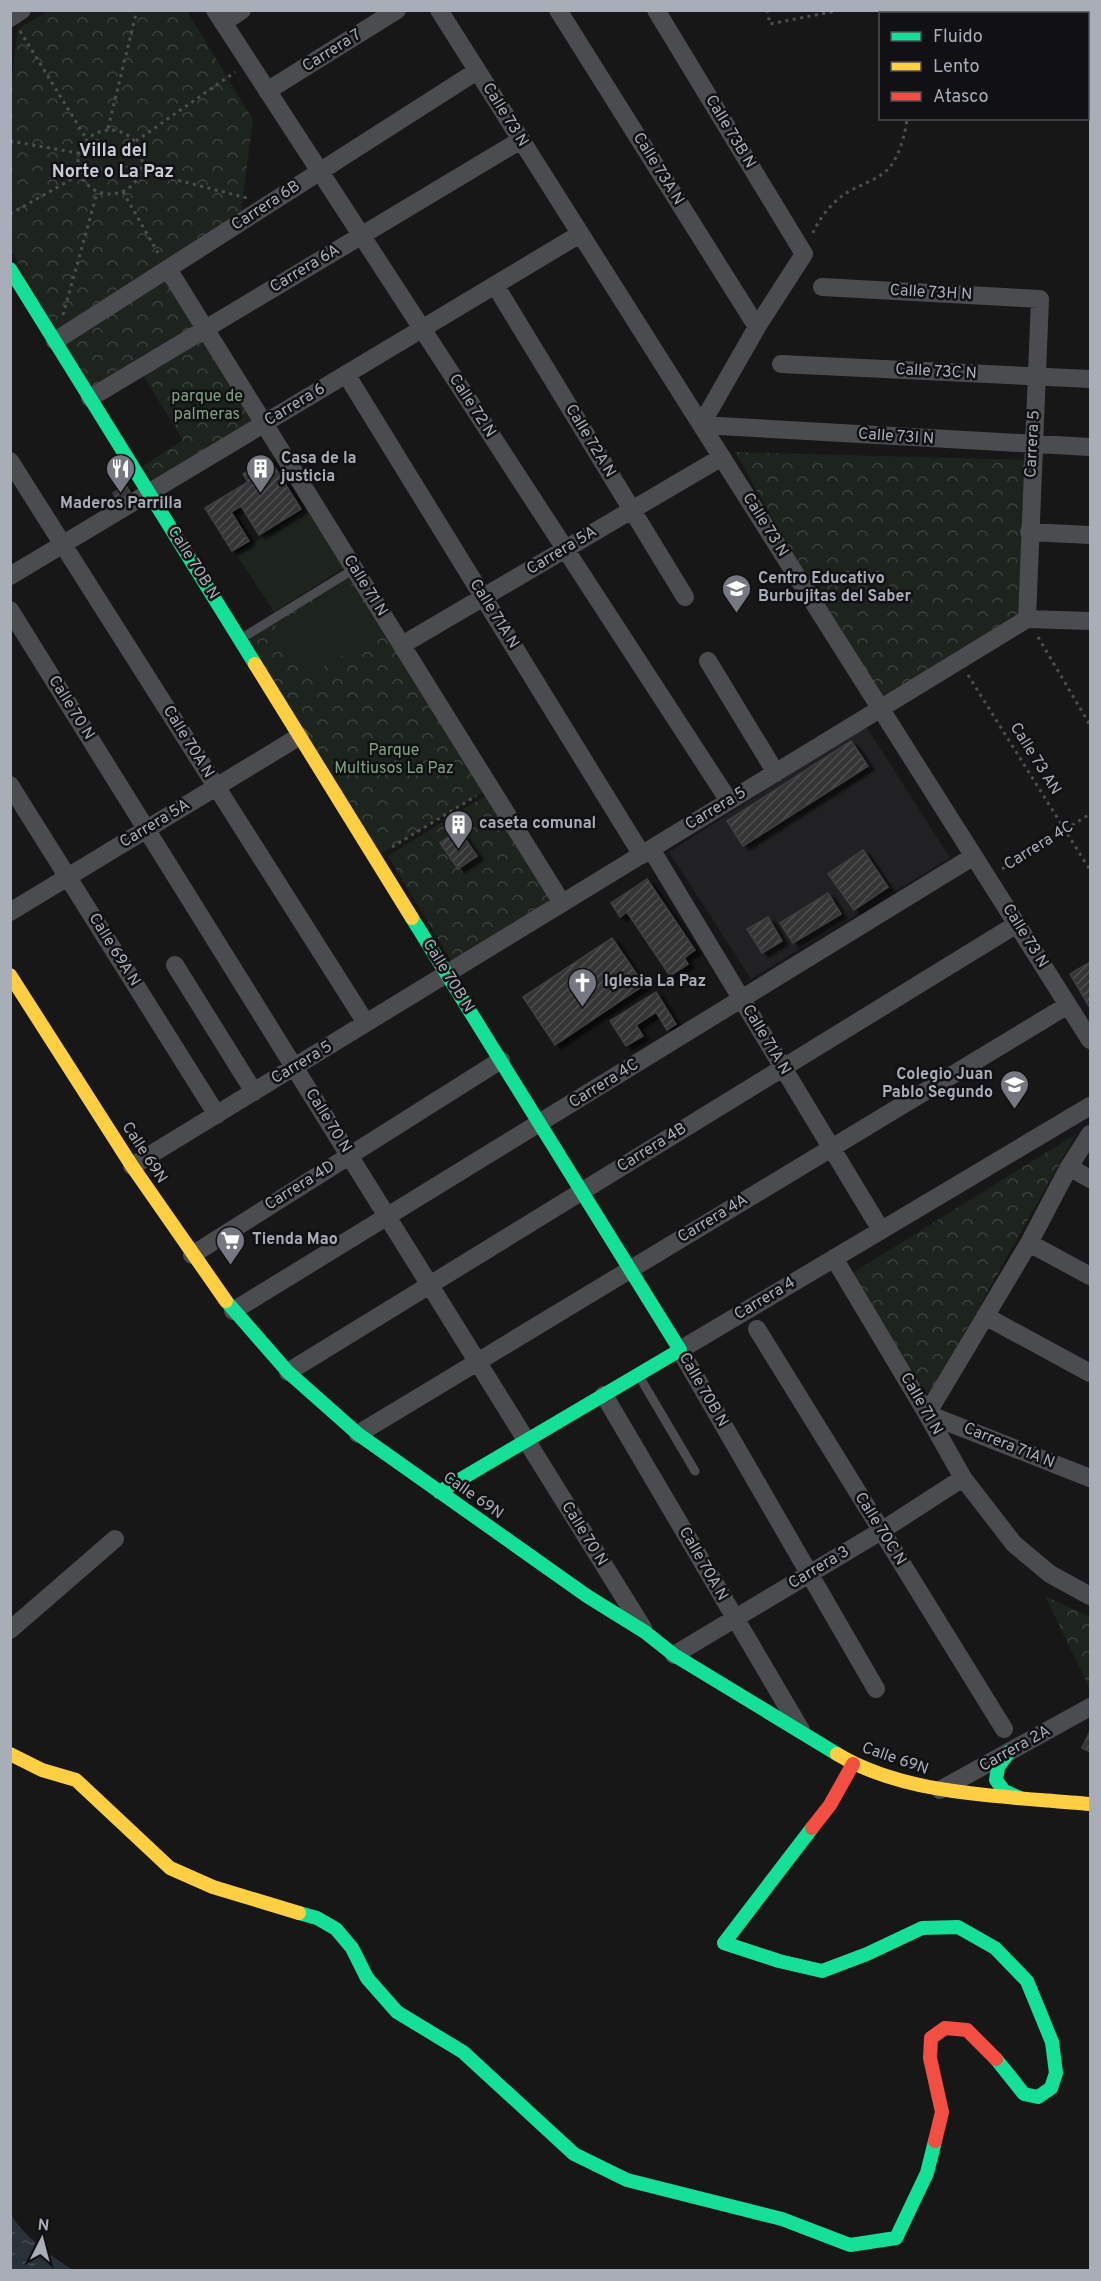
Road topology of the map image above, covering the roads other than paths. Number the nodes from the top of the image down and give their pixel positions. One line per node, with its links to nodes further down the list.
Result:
1 (22, 10): 8 (street)
2 (242, 10): 7 (street)
3 (398, 10): 10 (street, Carrera 7)
4 (439, 10): 9 (street, Calle 73 N)
5 (558, 10): 20 (street, Calle 73A N)
6 (656, 10): 20 (street, Calle 73B N)
7 (219, 16): 10 (street, Calle 72 N)
8 (11, 17)
9 (477, 71): 11 (street, Calle 73 N); 12 (street, Carrera 6B)
10 (267, 91): 12 (street, Calle 72 N)
11 (520, 140): 13 (street, Calle 73 N); 14 (street, Carrera 6A)
12 (320, 171): 14 (street, Calle 72 N); 16 (street, Carrera 6B)
13 (580, 234): 17 (street, Carrera 6); 30 (street, Calle 73 N)
14 (361, 235): 21 (street, Carrera 6A); 22 (street, Calle 72 N)
15 (10, 269): 23 (street, Calle 70B N)
16 (168, 269): 21 (street, Calle 71 N); 23 (street, Carrera 6B)
17 (495, 285): 22 (street, Carrera 6); 36 (street, Calle 72A N)
18 (822, 287): 19 (street, Calle 73H N)
19 (1040, 299): 26 (street, Carrera 5)
20 (757, 327): 30 (street)
21 (205, 329): 28 (street, Carrera 6A); 29 (street, Calle 71 N)
22 (422, 329): 25 (street, Carrera 6); 40 (street, Calle 72 N)
23 (55, 341): 28 (street, Calle 70B N)
24 (781, 364): 26 (street, Calle 73C N)
25 (346, 374): 29 (street, Carrera 6); 43 (street, Calle 71A N)
26 (1036, 377): 27 (street, Calle 73C N); 31 (street, Carrera 5)
27 (1090, 379)
28 (90, 398): 35 (street, Calle 70B N)
29 (264, 424): 35 (street, Carrera 6); 41 (street, Calle 71 N)
30 (701, 425): 31 (street, Calle 73I N); 33 (street, Calle 73 N)
31 (1033, 445): 32 (street, Calle 73I N); 37 (street, Carrera 5)
32 (1090, 447)
33 (722, 457): 36 (street, Carrera 5A); 51 (street, Calle 73 N)
34 (10, 461): 39 (street, Calle 70A N)
35 (149, 493): 39 (street, Carrera 6); 48 (street, Calle 70B N)
36 (632, 510): 40 (street, Carrera 5A); 44 (street, Calle 72A N)
37 (1029, 532): 38 (street); 46 (street, Carrera 5)
38 (1090, 535)
39 (63, 544): 42 (street, Carrera 6); 55 (street, Calle 70A N)
40 (565, 549): 43 (street, Carrera 5A); 56 (street, Calle 72 N)
41 (354, 569): 48 (lane); 49 (street, Calle 71 N)
42 (10, 576)
43 (484, 597): 49 (street, Carrera 5A); 58 (street, Calle 71A N)
44 (685, 597)
45 (10, 610): 57 (street, Calle 70 N)
46 (1027, 619): 47 (street); 51 (street, Carrera 5)
47 (1090, 621)
48 (240, 639): 52 (street, Calle 70B N)
49 (402, 645): 61 (street, Calle 71 N)
50 (708, 661): 53 (street)
51 (881, 709): 53 (street, Carrera 5); 59 (street, Calle 73 N)
52 (300, 736): 55 (street, Carrera 5A); 65 (street, Calle 70B N)
53 (776, 773): 56 (street, Carrera 5)
54 (10, 785): 60 (street, Calle 69A N)
55 (217, 787): 57 (street, Carrera 5A); 69 (street, Calle 70A N)
56 (729, 801): 58 (street, Carrera 5)
57 (146, 829): 60 (street, Carrera 5A); 72 (street, Calle 70 N)
58 (647, 852): 61 (street, Carrera 5); 67 (street, Calle 71A N)
59 (974, 856): 63 (street, Calle 73 N); 67 (street, Carrera 4C)
60 (68, 877): 62 (street, Carrera 5A); 76 (street, Calle 69A N)
61 (562, 903): 65 (street, Carrera 5)
62 (10, 912)
63 (1017, 924): 68 (street, Calle 73 N); 73 (street, Carrera 4B)
64 (175, 965): 74 (street)
65 (447, 974): 69 (street, Carrera 5); 71 (street, Calle 70B N)
66 (10, 975): 81 (street, Calle 69N)
67 (742, 999): 73 (street, Calle 71A N); 77 (street, Carrera 4C)
68 (1068, 1005): 70 (street, Calle 73 N); 79 (street, Carrera 4A)
69 (366, 1023): 72 (street, Carrera 5)
70 (1090, 1040)
71 (501, 1060): 77 (street, Calle 70B N); 80 (street, Carrera 4D)
72 (294, 1067): 74 (street, Carrera 5); 80 (street, Calle 70 N)
73 (783, 1068): 79 (street, Calle 71A N); 84 (street, Carrera 4B)
74 (254, 1092): 76 (street, Carrera 5)
75 (1090, 1106): 86 (street, Carrera 4)
76 (217, 1115): 81 (street, Carrera 5)
77 (540, 1123): 84 (street, Calle 70B N); 85 (street, Carrera 4C)
78 (1090, 1134): 82 (street)
79 (831, 1148): 86 (street, Calle 71A N); 90 (street, Carrera 4A)
80 (349, 1155): 85 (street, Calle 70 N); 88 (street, Carrera 4D)
81 (132, 1166): 88 (street, Calle 69N)
82 (1069, 1167): 83 (street); 87 (street)
83 (1090, 1179)
84 (582, 1191): 90 (street, Calle 70B N); 92 (street, Carrera 4B)
85 (387, 1216): 92 (street, Calle 70 N); 93 (street, Carrera 4C)
86 (881, 1230): 89 (street, Carrera 4)
87 (1029, 1243): 91 (street); 94 (street)
88 (192, 1255): 93 (street, Calle 69N)
89 (834, 1258): 96 (street, Carrera 4); 102 (street, Calle 71 N)
90 (630, 1269): 96 (street, Calle 70B N); 97 (street, Carrera 4A)
91 (1090, 1276)
92 (429, 1285): 97 (street, Calle 70 N); 98 (street, Carrera 4B)
93 (233, 1311): 98 (street, Calle 69N)
94 (985, 1316): 99 (street); 102 (street)
95 (757, 1329): 109 (street, Calle 70C N)
96 (680, 1350): 100 (street, Carrera 4); 111 (street, Calle 70B N)
97 (477, 1362): 103 (street, Carrera 4A); 104 (street, Calle 70 N)
98 (288, 1372): 103 (street, Calle 69N)
99 (1090, 1373)
100 (638, 1374): 101 (street, Carrera 4); 105 (lane)
101 (604, 1395): 104 (street, Carrera 4); 113 (street, Calle 70A N)
102 (927, 1414): 106 (street, Calle 71 N); 107 (street, Carrera 71A N)
103 (358, 1434): 108 (street, Calle 69N)
104 (526, 1441): 108 (street, Carrera 4); 115 (street, Calle 70 N)
105 (695, 1471)
106 (963, 1478): 109 (street, Carrera 3); 112 (street, Calle 71 N)
107 (1090, 1478)
108 (439, 1492): 115 (street, Calle 69N)
109 (881, 1532): 111 (street, Carrera 3); 119 (street, Calle 70C N)
110 (115, 1539): 114 (street)
111 (809, 1574): 113 (street, Carrera 3); 117 (street, Calle 70B N)
112 (1090, 1596)
113 (735, 1618): 116 (street, Carrera 3); 120 (street, Calle 70A N)
114 (10, 1630)
115 (645, 1632): 116 (street, Calle 69N)
116 (674, 1654): 120 (street, Calle 69N)
117 (876, 1689)
118 (1090, 1707): 121 (street, Carrera 2A)
119 (1004, 1729)
120 (803, 1733): 123 (street, Calle 69N)
121 (1008, 1752): 124 (street, Carrera 2A); 125 (street)
122 (10, 1754): 123 (street)
123 (853, 1764): 124 (street, Calle 69N)
124 (940, 1790): 125 (street, Calle 69N)
125 (1021, 1798): 126 (street, Calle 69N)
126 (1090, 1804)

